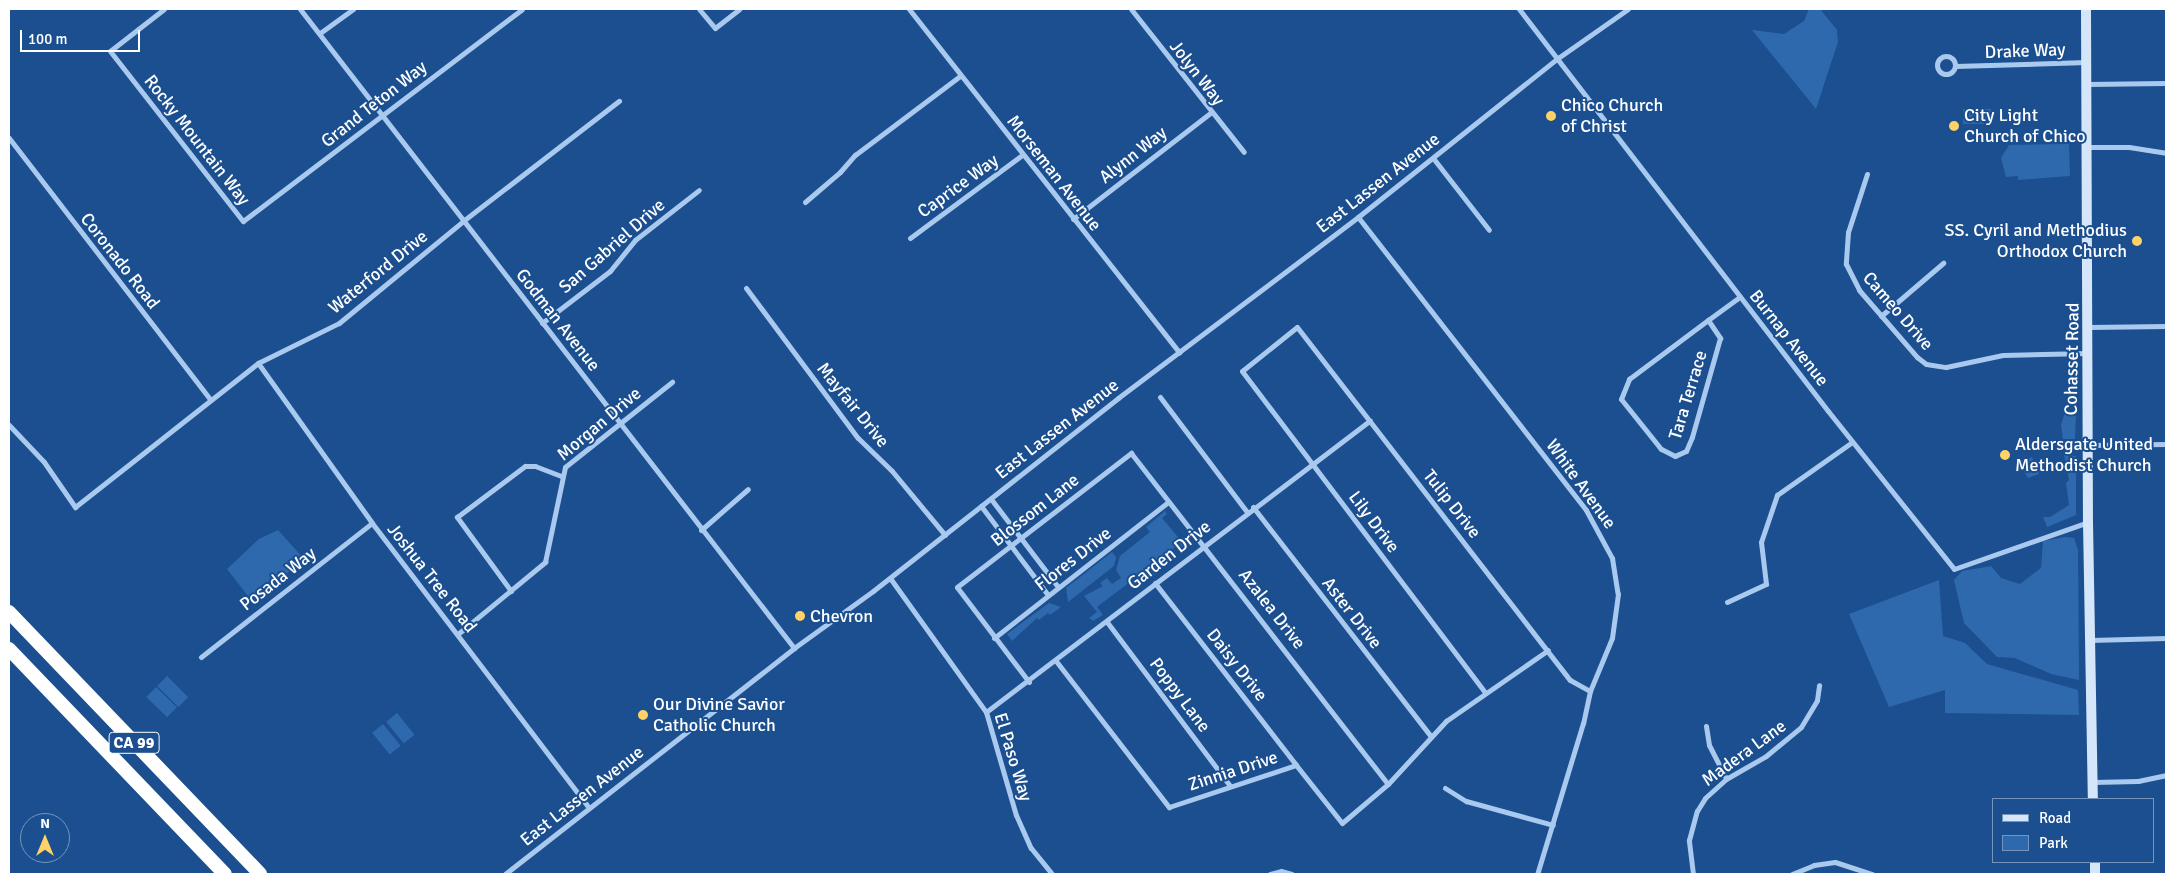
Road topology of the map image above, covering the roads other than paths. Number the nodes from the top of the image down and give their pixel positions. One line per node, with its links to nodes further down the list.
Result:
1 (164, 9): 33 (street, Rocky Mountain Way)
2 (300, 9): 12 (street, Godman Avenue)
3 (354, 9): 12 (street)
4 (522, 9): 21 (street, Grand Teton Way)
5 (699, 9): 6 (street)
6 (739, 9)
7 (909, 9): 16 (street, Morseman Avenue)
8 (1131, 9): 20 (street, Jolyn Way)
9 (1519, 9): 13 (street, Burnap Avenue)
10 (1628, 9): 13 (street, East Lassen Avenue)
11 (2086, 9): 14 (street, Cohasset Road)
12 (320, 33): 21 (street, Godman Avenue)
13 (1558, 58): 27 (street, East Lassen Avenue); 39 (street, Burnap Avenue)
14 (2088, 62): 15 (street, Drake Way); 17 (street, Cohasset Road)
15 (1955, 66)
16 (960, 76): 26 (street, Morseman Avenue); 30 (street)
17 (2088, 84): 18 (street); 23 (street, Cohasset Road)
18 (2166, 84)
19 (619, 101): 34 (street, Waterford Drive)
20 (1210, 113): 24 (street, Jolyn Way); 32 (street, Alynn Way)
21 (381, 117): 33 (street, Grand Teton Way); 34 (street, Godman Avenue)
22 (9, 138): 51 (street, Coronado Road)
23 (2089, 147): 25 (street); 45 (street, Cohasset Road)
24 (1244, 152)
25 (2166, 153)
26 (1022, 156): 32 (street, Morseman Avenue); 36 (street, Caprice Way)
27 (1433, 158): 31 (street, East Lassen Avenue); 35 (street)
28 (1867, 174): 40 (street, Cameo Drive)
29 (699, 190): 42 (street, San Gabriel Drive)
30 (805, 202)
31 (1358, 217): 46 (street, East Lassen Avenue); 94 (street, White Avenue)
32 (1074, 219): 46 (street, Morseman Avenue)
33 (243, 221)
34 (463, 221): 42 (street, Godman Avenue); 48 (street, Waterford Drive)
35 (1489, 230)
36 (910, 238)
37 (1942, 264): 40 (street)
38 (746, 288): 70 (street, Mayfair Drive)
39 (1740, 297): 41 (street, Tara Terrace); 55 (street, Burnap Avenue)
40 (1881, 316): 47 (street, Cameo Drive)
41 (1708, 320): 41 (street, Tara Terrace)
42 (542, 323): 53 (street, Godman Avenue)
43 (1297, 326): 52 (street, Tulip Drive); 59 (street, Lily Drive)
44 (2166, 326): 45 (street)
45 (2089, 327): 47 (street, Cohasset Road)
46 (1179, 352): 62 (street, East Lassen Avenue)
47 (2089, 353): 57 (street, Cohasset Road)
48 (258, 363): 51 (street, Waterford Drive); 68 (street, Joshua Tree Road)
49 (672, 382): 53 (street, Morgan Drive)
50 (1160, 396): 66 (street)
51 (210, 400): 54 (street, Waterford Drive)
52 (1370, 420): 59 (street, Garden Drive); 88 (street, Tulip Drive)
53 (620, 421): 60 (street, Morgan Drive); 69 (street, Godman Avenue)
54 (9, 425)
55 (1852, 442): 67 (street, Burnap Avenue); 79 (street)
56 (2166, 444): 57 (street)
57 (2087, 445): 67 (street, Cohasset Road)
58 (1131, 454): 63 (street, Azalea Drive); 71 (street, Blossom Lane)
59 (1312, 464): 65 (street, Garden Drive); 93 (street, Lily Drive)
60 (561, 476): 77 (street, Morgan Drive); 77 (street)
61 (748, 489): 69 (street)
62 (991, 499): 64 (street, East Lassen Avenue); 71 (street)
63 (1168, 502): 72 (street, Azalea Drive); 76 (street, Flores Drive)
64 (981, 506): 70 (street, East Lassen Avenue); 73 (street)
65 (1253, 507): 66 (street, Garden Drive); 97 (street, Aster Drive)
66 (1247, 512): 72 (street, Garden Drive)
67 (2088, 522): 85 (street, Cohasset Road)
68 (372, 523): 82 (street, Joshua Tree Road); 89 (street, Posada Way)
69 (701, 530): 86 (street, Godman Avenue)
70 (945, 535): 74 (street, East Lassen Avenue)
71 (1021, 538): 73 (street, Blossom Lane); 76 (street)
72 (1205, 545): 75 (street, Garden Drive); 102 (street, Azalea Drive)
73 (1011, 546): 78 (street); 83 (street, Blossom Lane)
74 (890, 578): 86 (street, East Lassen Avenue); 95 (street, El Paso Way)
75 (1155, 583): 81 (street, Garden Drive); 98 (street, Daisy Drive)
76 (1058, 588): 78 (street, Flores Drive)
77 (511, 591): 82 (street, Morgan Drive)
78 (1048, 595): 83 (street, Flores Drive)
79 (1727, 602)
80 (9, 612): 109 (highway, CA 99)
81 (1107, 622): 90 (street, Garden Drive); 103 (street, Poppy Lane)
82 (458, 633): 106 (street, Joshua Tree Road)
83 (994, 638): 91 (street)
84 (2166, 638): 85 (street)
85 (2090, 640): 101 (street, Cohasset Road)
86 (794, 648): 106 (street, East Lassen Avenue)
87 (9, 649): 108 (highway, CA 99)
88 (1548, 650): 93 (street, Zinnia Drive); 94 (street, Tulip Drive)
89 (201, 657)
90 (1056, 661): 91 (street, Garden Drive); 103 (street, Zinnia Drive)
91 (1029, 682): 95 (street, Garden Drive)
92 (1819, 685): 100 (street, Madera Lane)
93 (1484, 691): 97 (street, Zinnia Drive)
94 (1590, 691): 107 (street, White Avenue)
95 (986, 712): 111 (street, El Paso Way)
96 (1706, 726): 100 (street)
97 (1430, 735): 102 (street, Zinnia Drive)
98 (1296, 765): 102 (street, Zinnia Drive); 103 (street, Zinnia Drive)
99 (2166, 775): 101 (street)
100 (1726, 778): 115 (street, Madera Lane)
101 (2093, 782): 105 (street, Cohasset Road)
102 (1388, 784)
103 (1230, 786)
104 (1445, 788): 107 (street)
105 (2093, 798)
106 (589, 808): 110 (street, East Lassen Avenue)
107 (1553, 825): 114 (street, White Avenue)
108 (225, 874)
109 (260, 874)
110 (505, 874)
111 (1052, 874)
112 (1270, 874): 113 (street)
113 (1292, 874)
114 (1537, 874)
115 (1693, 874)
116 (1792, 874): 117 (street)
117 (1872, 874)

